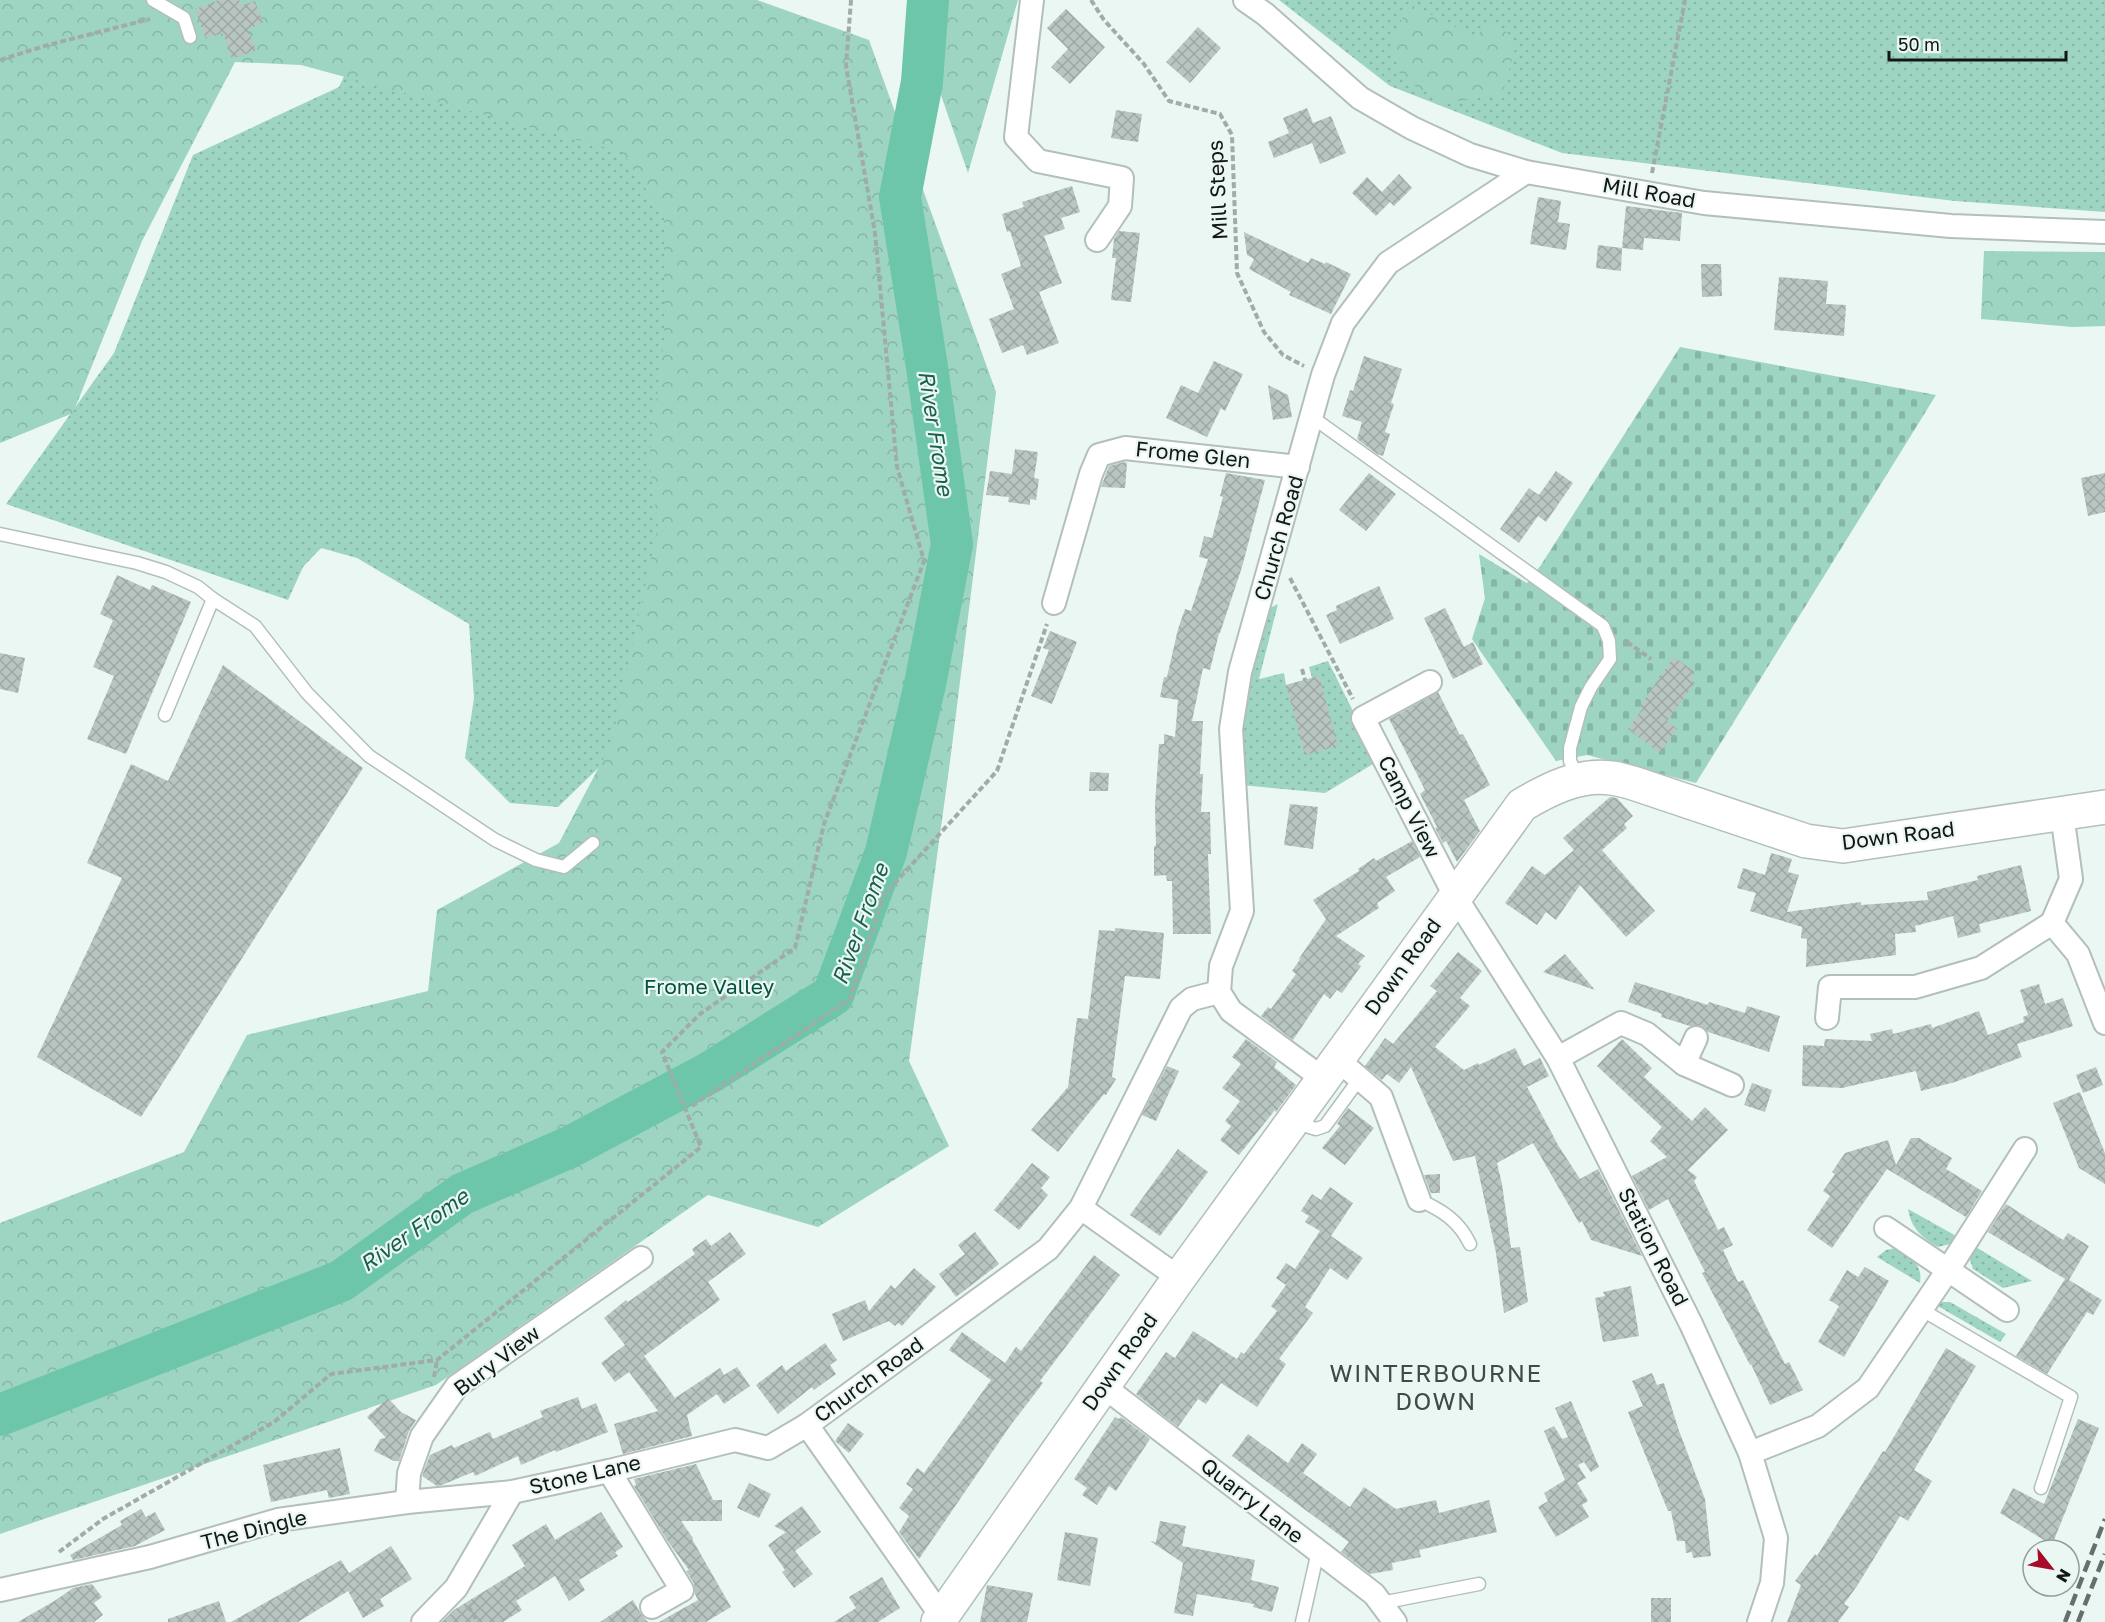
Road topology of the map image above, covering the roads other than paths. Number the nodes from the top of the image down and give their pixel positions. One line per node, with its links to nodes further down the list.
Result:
1 (153, 0): 4 (lane)
2 (1032, 0): 7 (street)
3 (1245, 0): 5 (street, Mill Road)
4 (190, 37)
5 (1526, 172): 6 (street, Mill Road); 8 (street, Church Road)
6 (2105, 232)
7 (1097, 240)
8 (1312, 417): 9 (street, Church Road); 15 (lane)
9 (1298, 467): 12 (street, Frome Glen); 21 (street, Church Road)
10 (0, 534): 11 (lane)
11 (213, 599): 14 (lane); 18 (lane)
12 (1054, 603)
13 (1430, 682): 19 (street, Camp View)
14 (165, 715)
15 (1580, 780): 17 (street, Down Road); 19 (street, Down Road)
16 (2105, 807): 17 (street, Down Road)
17 (2062, 814): 20 (street)
18 (593, 843)
19 (1455, 896): 25 (street, Station Road); 27 (street, Down Road)
20 (2052, 923): 22 (street); 23 (street)
21 (1219, 992): 27 (street); 31 (street, Church Road)
22 (1827, 1018)
23 (2105, 1023)
24 (1696, 1038): 26 (street)
25 (1558, 1058): 26 (street); 41 (street, Station Road)
26 (1684, 1064): 28 (street)
27 (1340, 1072): 30 (street); 36 (street, Down Road)
28 (1732, 1085)
29 (2025, 1149): 35 (street)
30 (1419, 1200): 33 (lane)
31 (1081, 1208): 36 (street); 40 (street, Church Road)
32 (1886, 1228): 35 (street)
33 (1470, 1244)
34 (641, 1258): 45 (street, Bury View)
35 (1948, 1270): 37 (street); 38 (street)
36 (1179, 1278): 39 (street, Down Road)
37 (1922, 1310): 41 (street); 43 (lane)
38 (2007, 1310)
39 (1103, 1386): 46 (street, Quarry Lane); 51 (street, Down Road)
40 (807, 1425): 42 (street, Stone Lane); 51 (street, Church Road)
41 (1750, 1453): 55 (street, Station Road)
42 (609, 1471): 44 (street, Stone Lane); 50 (street)
43 (2041, 1488)
44 (512, 1492): 45 (street, The Dingle); 52 (street, Stone Lane)
45 (407, 1502): 48 (street, The Dingle)
46 (1318, 1551): 49 (street, Quarry Lane); 53 (lane)
47 (1479, 1584): 49 (lane)
48 (0, 1590)
49 (1381, 1603): 54 (street, Quarry Lane)
50 (652, 1608)
51 (941, 1620)
52 (423, 1622)
53 (1302, 1622)
54 (1395, 1622)
55 (1759, 1622)

